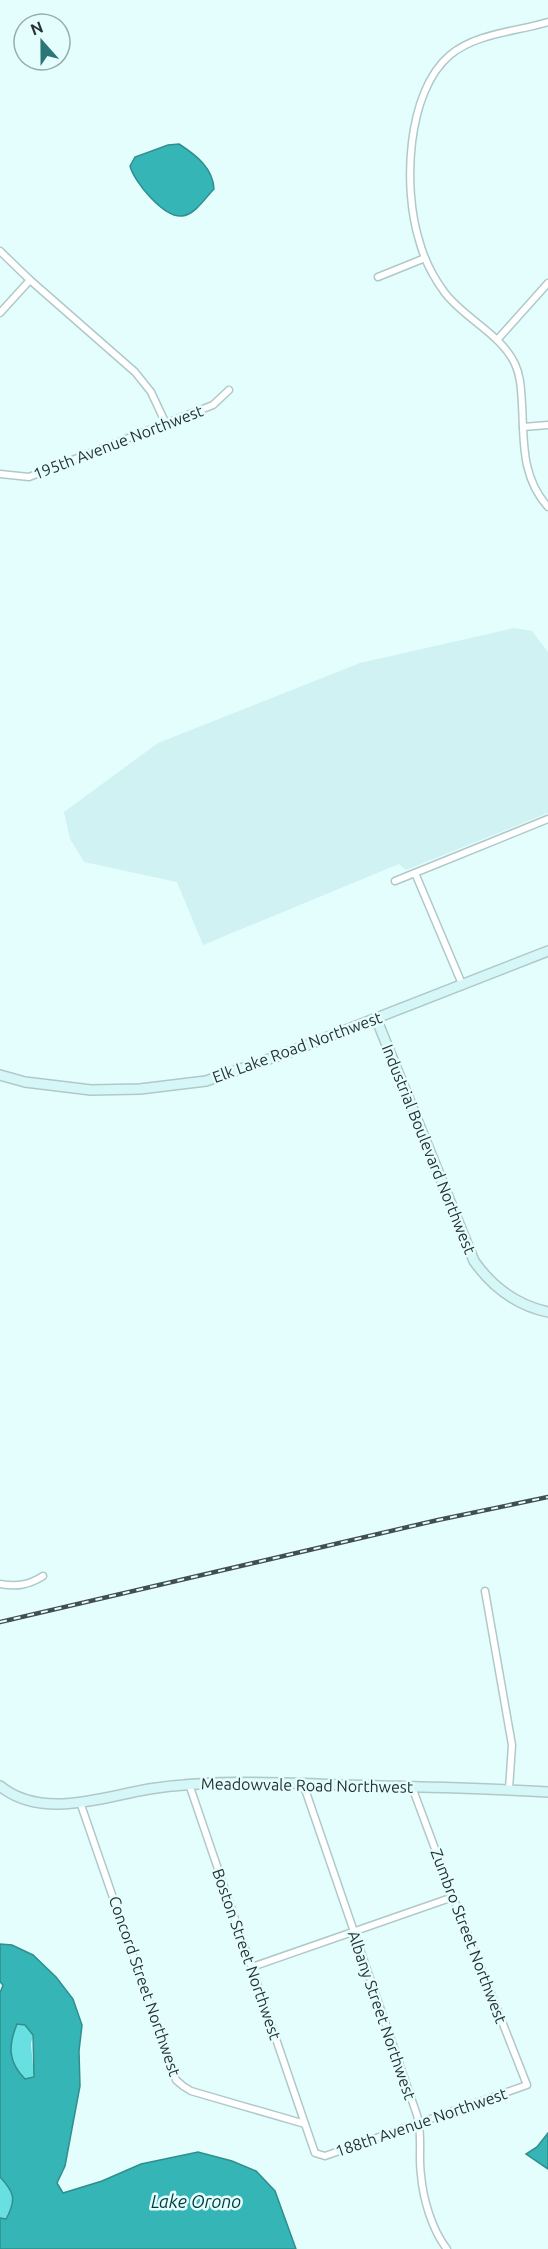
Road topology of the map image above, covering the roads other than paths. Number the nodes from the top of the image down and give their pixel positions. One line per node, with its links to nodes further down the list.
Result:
1 (548, 22): 3 (street)
2 (0, 251): 5 (street)
3 (425, 258): 4 (street); 8 (street)
4 (378, 277)
5 (30, 280): 7 (street); 10 (street)
6 (548, 284): 8 (street)
7 (0, 313)
8 (497, 340): 12 (street)
9 (229, 390): 10 (street, 195th Avenue Northwest)
10 (166, 424): 13 (street, 195th Avenue Northwest)
11 (548, 425): 12 (street)
12 (523, 427): 14 (street)
13 (0, 474)
14 (548, 507)
15 (548, 819): 16 (street)
16 (414, 873): 17 (street); 19 (street)
17 (395, 881)
18 (548, 951): 19 (street, Elk Lake Road Northwest)
19 (462, 984): 20 (street, Elk Lake Road Northwest)
20 (376, 1018): 21 (street, Elk Lake Road Northwest); 22 (street, Industrial Boulevard Northwest)
21 (0, 1075)
22 (548, 1312)
23 (43, 1576): 24 (street)
24 (0, 1584)
25 (485, 1591): 30 (street)
26 (189, 1784): 27 (street, Meadowvale Road Northwest); 32 (street, Meadowvale Road Northwest); 35 (street, Boston Street Northwest)
27 (301, 1784): 29 (street, Meadowvale Road Northwest); 34 (street, Albany Street Northwest)
28 (0, 1786): 32 (street, Meadowvale Road Northwest)
29 (412, 1787): 30 (street, Meadowvale Road Northwest); 33 (street, Zumbro Street Northwest)
30 (509, 1790): 31 (street, Meadowvale Road Northwest)
31 (548, 1792)
32 (80, 1802): 37 (street, Concord Street Northwest)
33 (453, 1897): 34 (street); 36 (street, Zumbro Street Northwest)
34 (354, 1932): 35 (street); 38 (street, Albany Street Northwest)
35 (252, 1967): 37 (street, Boston Street Northwest)
36 (527, 2085): 38 (street, 188th Avenue Northwest)
37 (305, 2124): 38 (street, 188th Avenue Northwest)
38 (419, 2124): 39 (street, Albany Street Northwest)
39 (445, 2246): 40 (street)
40 (436, 2249)

